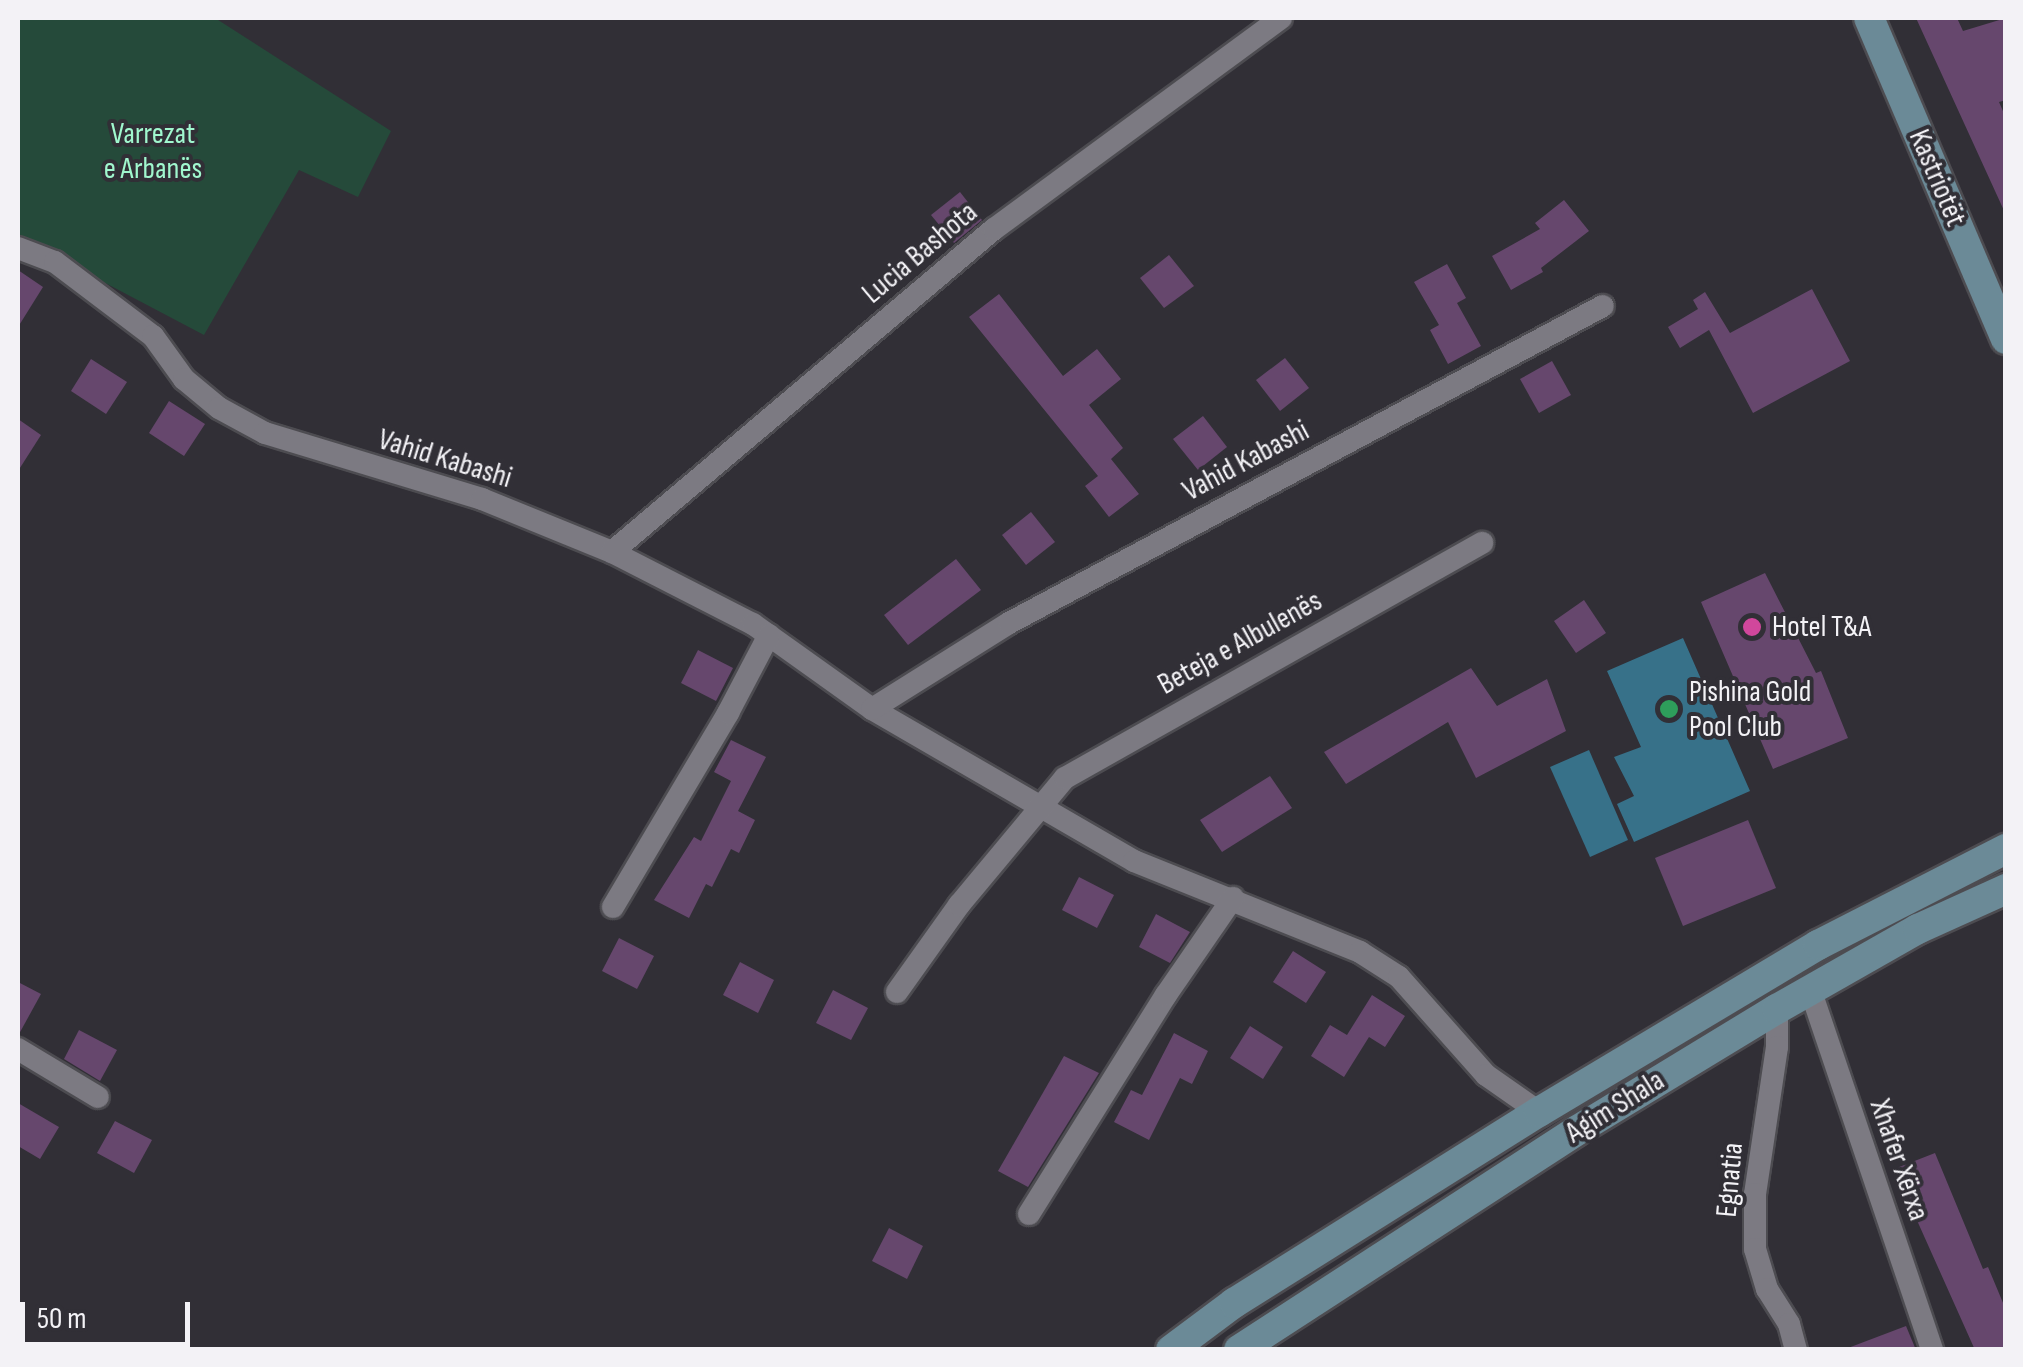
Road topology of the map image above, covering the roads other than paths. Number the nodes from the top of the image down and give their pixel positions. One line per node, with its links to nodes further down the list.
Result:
1 (1280, 18): 7 (street, Lucia Bashota)
2 (1869, 18): 5 (main road, Kastriotët)
3 (18, 248): 7 (street, Vahid Kabashi)
4 (1603, 306): 9 (street, Vahid Kabashi)
5 (2006, 339)
6 (1482, 543): 10 (street, Beteja e Albulenës)
7 (612, 552): 8 (street, Vahid Kabashi)
8 (768, 635): 9 (street, Vahid Kabashi); 14 (street)
9 (872, 709): 10 (street, Vahid Kabashi)
10 (1039, 809): 13 (street, Vahid Kabashi); 16 (street, Beteja e Albulenës)
11 (2006, 848): 20 (main road, Agim Shala)
12 (2006, 888): 15 (main road, Agim Shala)
13 (1233, 898): 20 (street, Vahid Kabashi); 21 (street)
14 (613, 907)
15 (1810, 989): 17 (main road, Agim Shala); 25 (street, Xhafer Xërxa)
16 (897, 992)
17 (1777, 1009): 23 (main road, Agim Shala); 24 (street, Egnatia)
18 (18, 1049): 19 (street)
19 (98, 1097)
20 (1539, 1112): 22 (main road, Agim Shala)
21 (1029, 1214)
22 (1171, 1350)
23 (1239, 1350)
24 (1796, 1350)
25 (1932, 1350)

